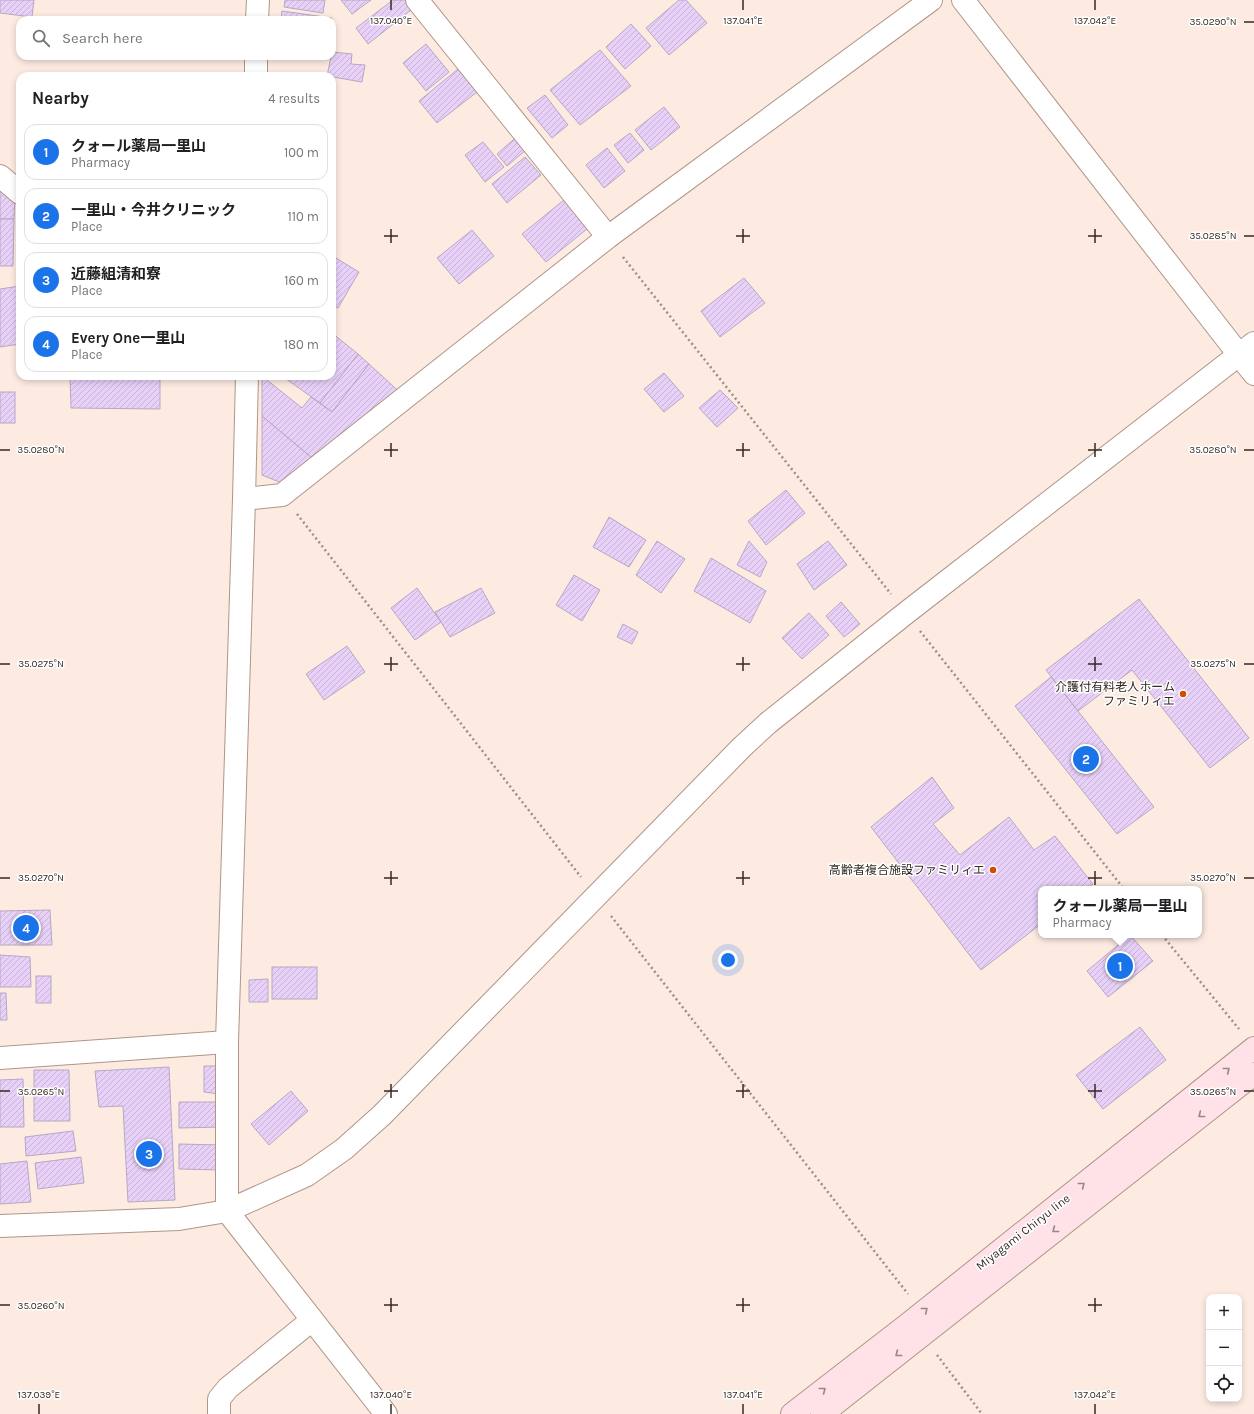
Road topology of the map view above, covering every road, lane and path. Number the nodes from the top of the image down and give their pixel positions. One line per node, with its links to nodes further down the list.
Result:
1 (258, 0): 5 (street)
2 (417, 0): 10 (street)
3 (931, 0): 10 (street)
4 (963, 0): 11 (street)
5 (257, 16)
6 (256, 60): 7 (street)
7 (256, 72)
8 (0, 176): 9 (street)
9 (16, 189)
10 (608, 237): 14 (street); 15 (path)
11 (1247, 349): 12 (street); 15 (street)
12 (1254, 374)
13 (247, 380): 14 (street)
14 (244, 499): 19 (street)
15 (906, 614): 16 (path); 22 (street)
16 (1122, 886)
17 (1164, 938): 18 (path)
18 (1249, 1041): 28 (main road, Miyagami Chiryu line, one-way to 18)
19 (227, 1042): 20 (street); 22 (street)
20 (0, 1058)
21 (1254, 1074): 25 (main road, Miyagami Chiryu line, one-way to 25)
22 (227, 1211): 23 (street); 24 (street)
23 (0, 1226)
24 (312, 1320): 26 (street); 27 (street)
25 (922, 1336): 29 (main road, Miyagami Chiryu line, one-way to 29); 30 (path)
26 (219, 1414)
27 (386, 1414)
28 (792, 1414)
29 (822, 1414)
30 (982, 1414)

